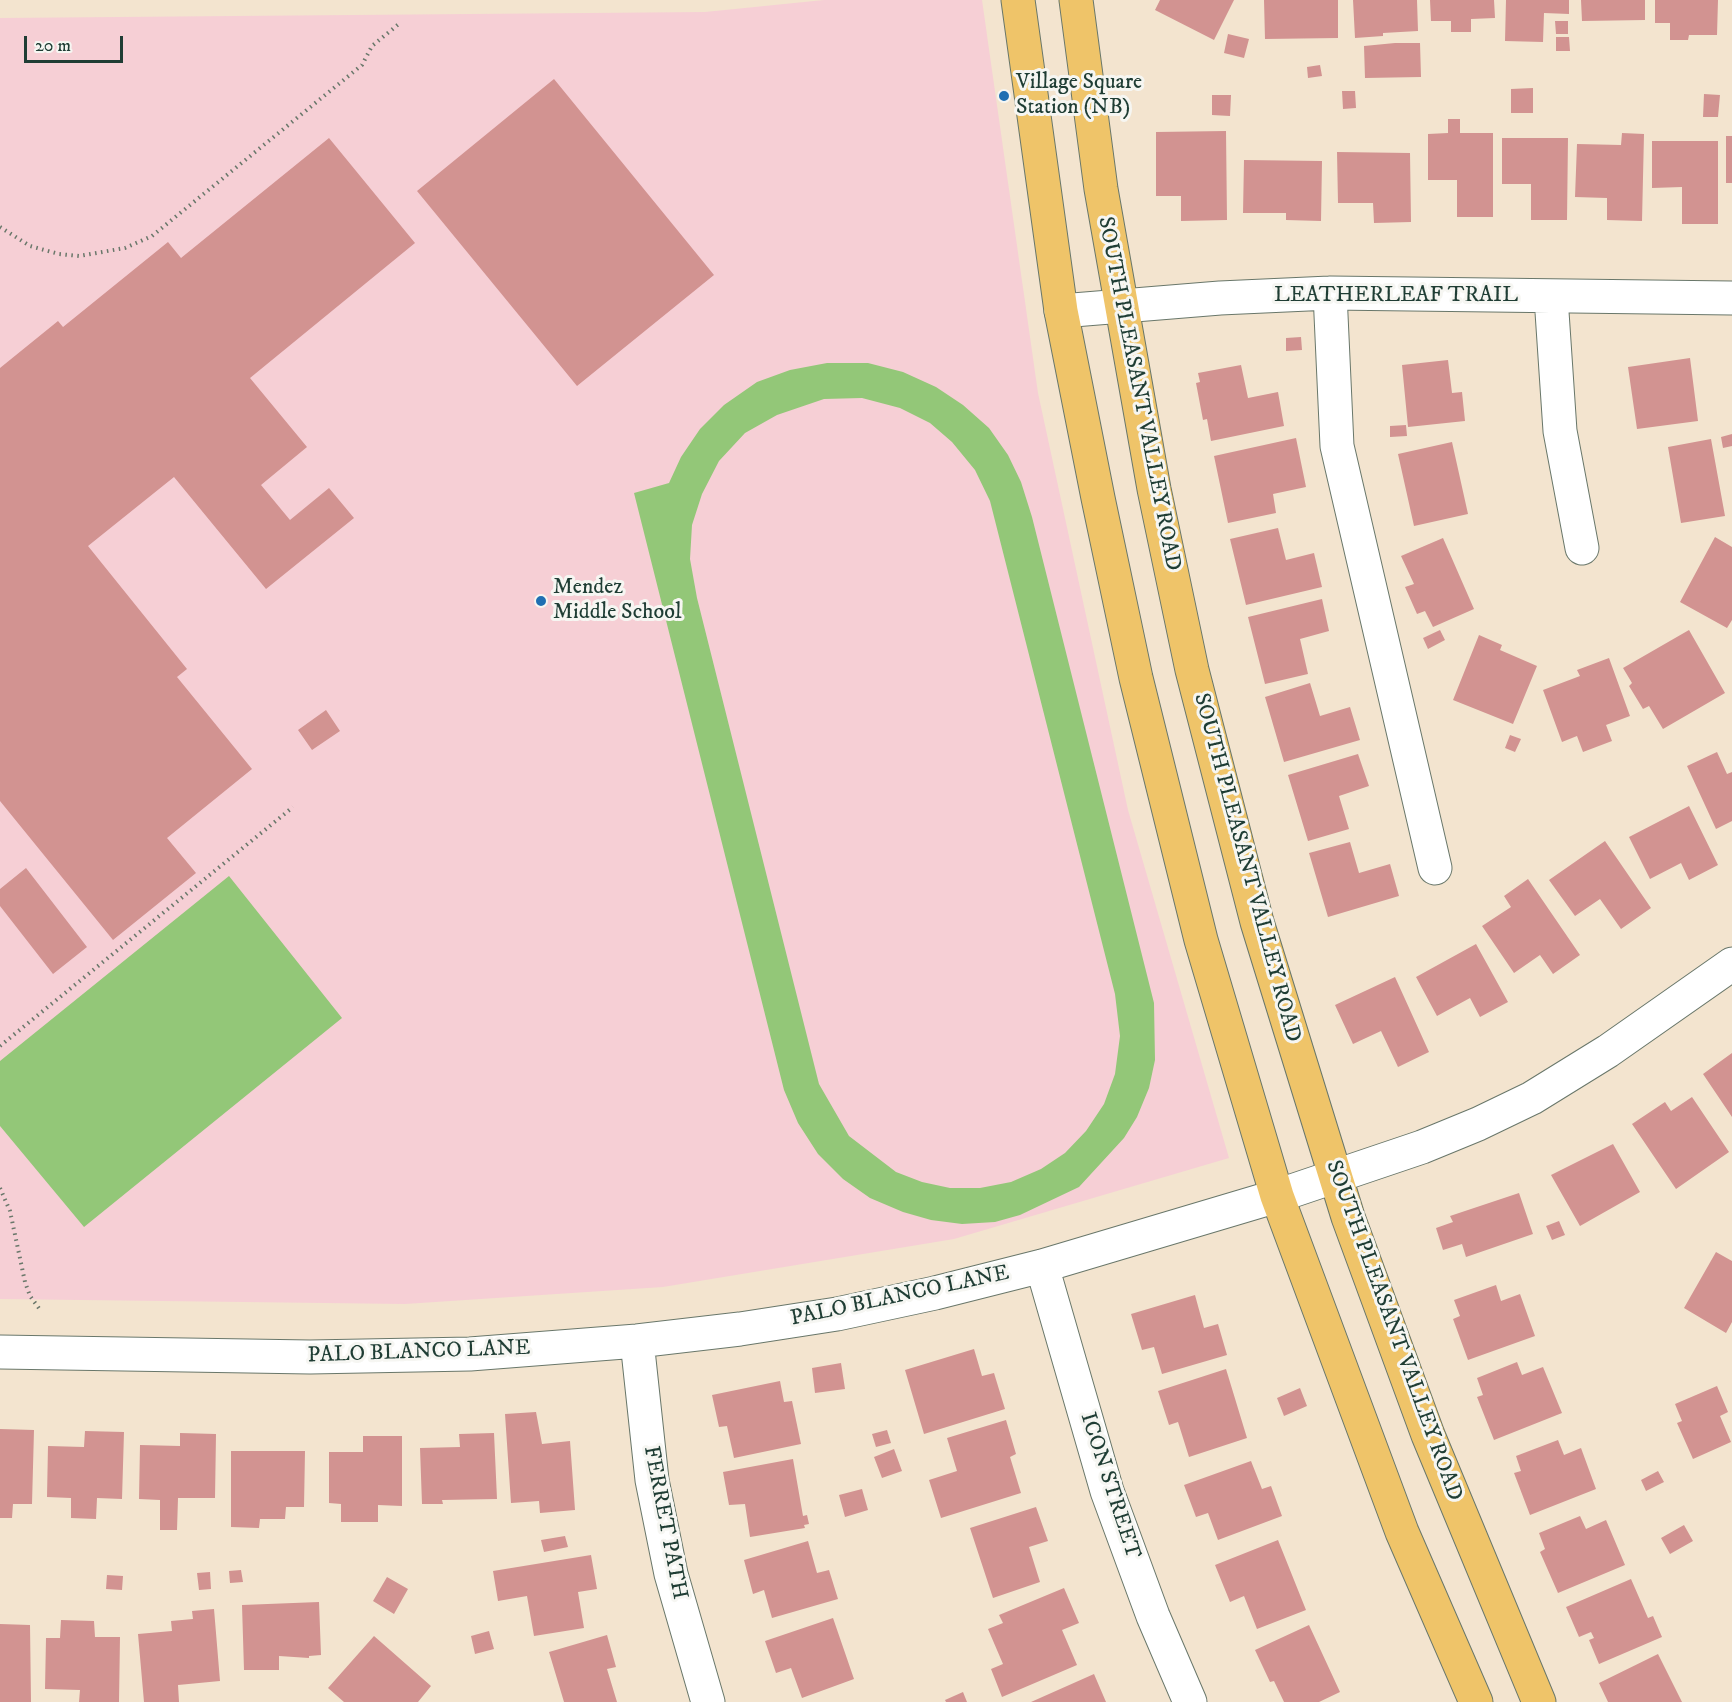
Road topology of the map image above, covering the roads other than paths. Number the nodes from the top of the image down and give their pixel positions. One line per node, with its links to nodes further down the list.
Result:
1 (1018, 0): 7 (main road)
2 (1076, 0): 6 (main road, SOUTH PLEASANT VALLEY ROAD)
3 (1330, 293): 4 (street, LEATHERLEAF TRAIL); 6 (street, LEATHERLEAF TRAIL); 9 (street)
4 (1551, 297): 5 (street, LEATHERLEAF TRAIL); 8 (street)
5 (1732, 298)
6 (1119, 305): 7 (street, LEATHERLEAF TRAIL); 11 (main road, SOUTH PLEASANT VALLEY ROAD)
7 (1061, 310): 12 (main road)
8 (1582, 548)
9 (1435, 868)
10 (1732, 964): 11 (street, PALO BLANCO LANE)
11 (1334, 1177): 12 (street, PALO BLANCO LANE); 19 (main road, SOUTH PLEASANT VALLEY ROAD)
12 (1277, 1196): 13 (street, PALO BLANCO LANE); 18 (main road)
13 (1042, 1266): 14 (street, PALO BLANCO LANE); 17 (street, ICON STREET)
14 (637, 1341): 15 (street, PALO BLANCO LANE); 16 (street, FERRET PATH)
15 (0, 1352)
16 (708, 1702)
17 (1190, 1702)
18 (1476, 1702)
19 (1539, 1702)

